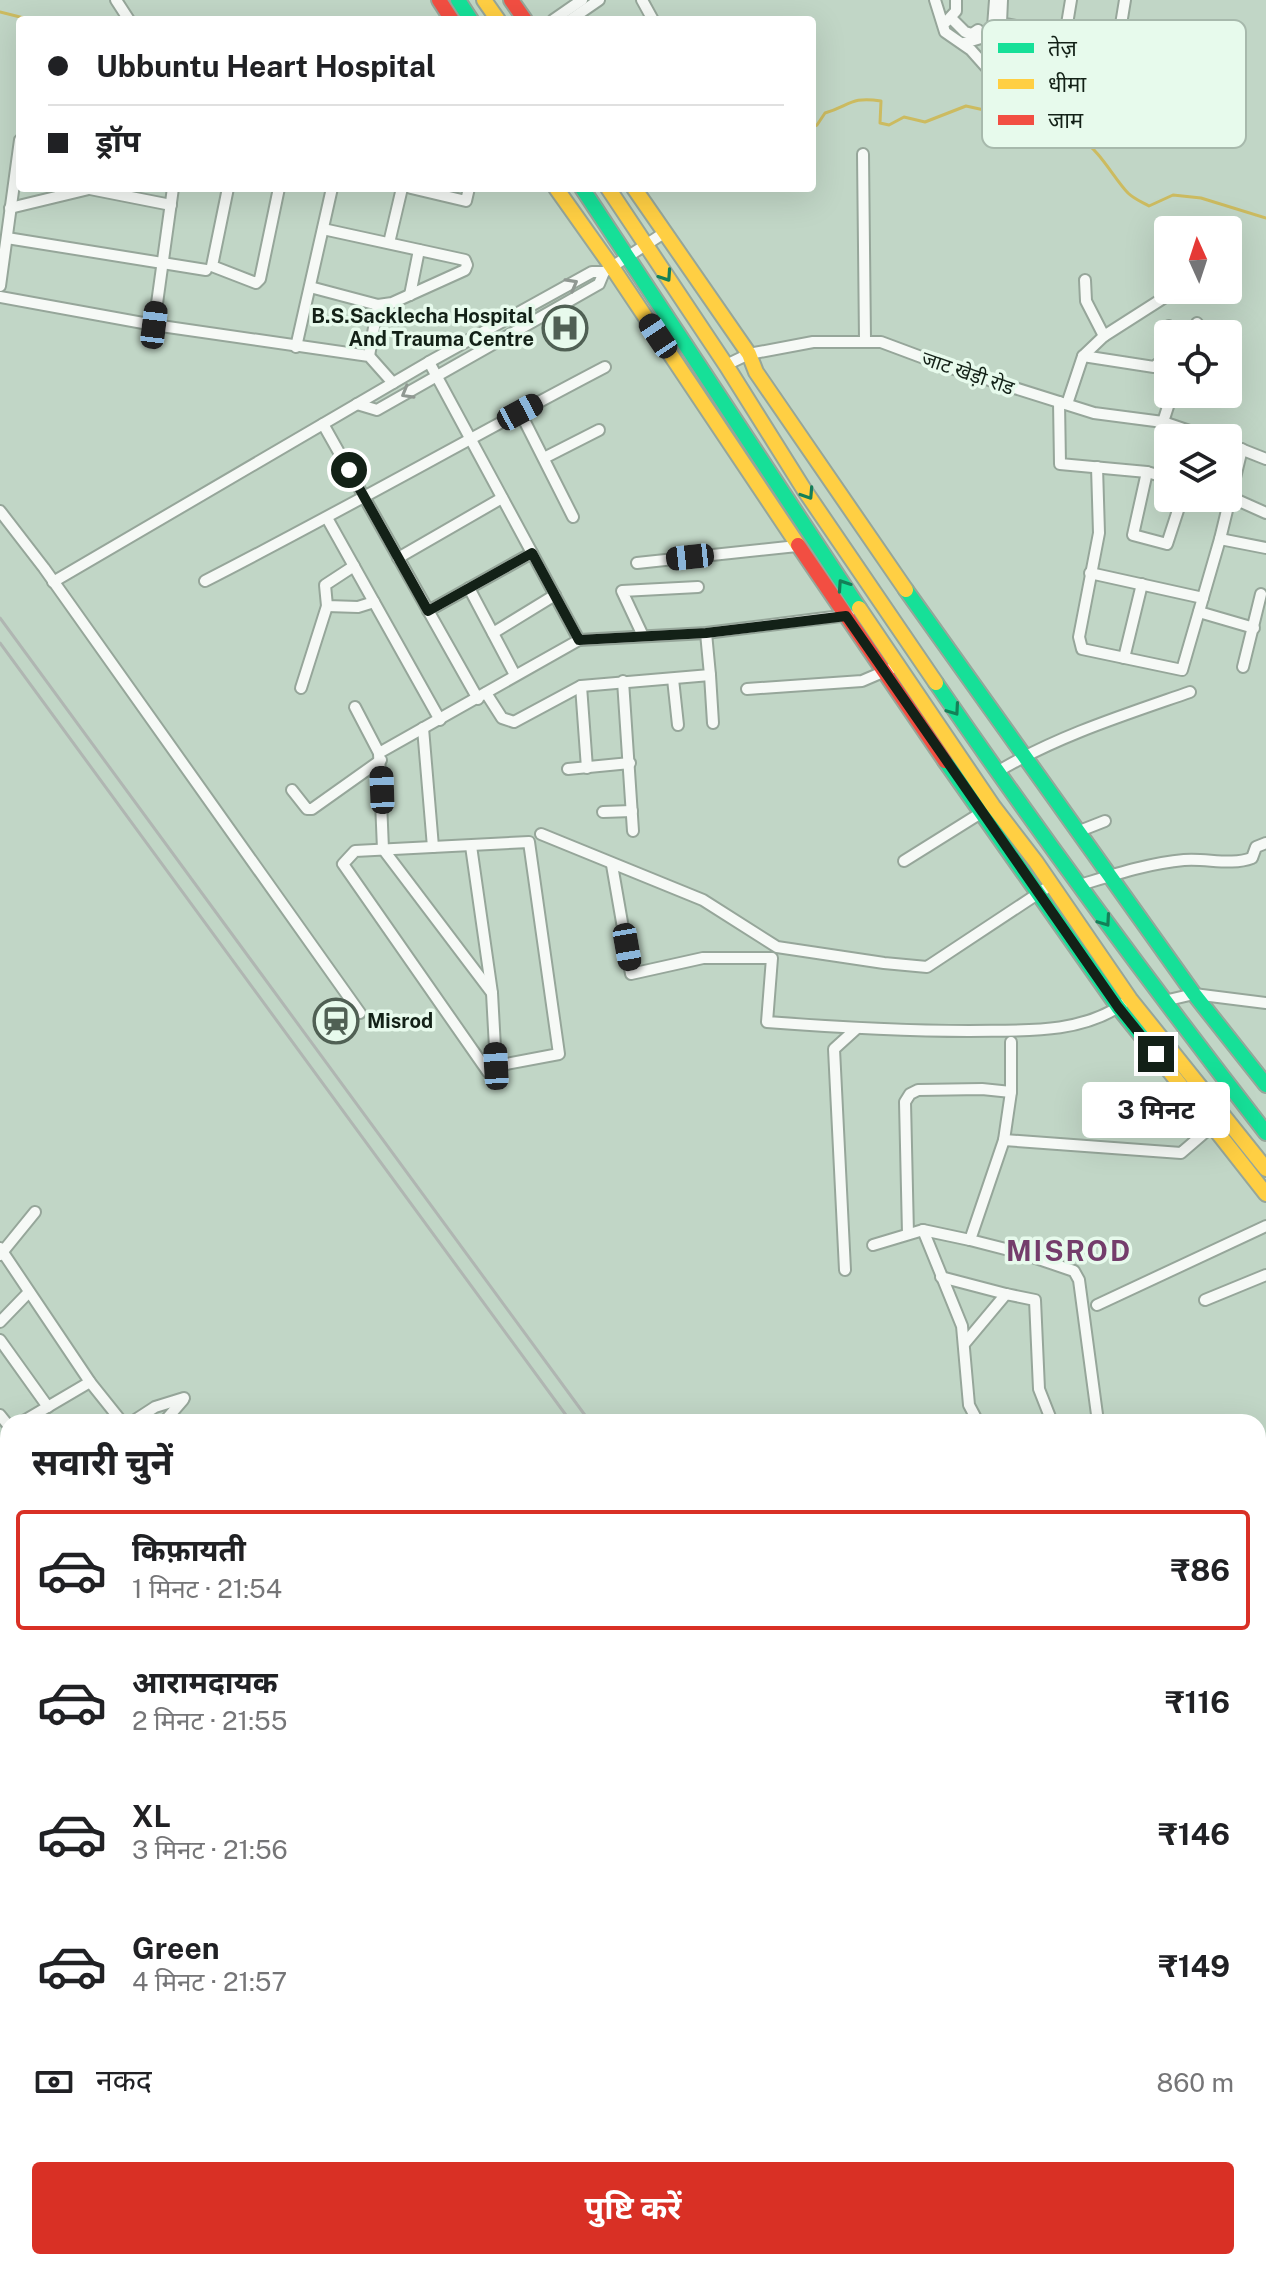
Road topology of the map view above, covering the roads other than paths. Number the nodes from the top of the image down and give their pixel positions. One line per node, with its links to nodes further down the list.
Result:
1 (582, 0): 9 (street)
2 (599, 0): 10 (street)
3 (935, 0): 16 (street)
4 (956, 0): 11 (street)
5 (995, 0): 12 (street)
6 (1002, 0): 13 (street)
7 (1071, 0): 14 (street)
8 (1125, 0): 15 (street)
9 (559, 16)
10 (576, 16)
11 (952, 19): 16 (street); 17 (street)
12 (995, 20)
13 (1001, 20)
14 (1068, 20)
15 (1122, 20)
16 (941, 25): 19 (street)
17 (978, 30)
18 (982, 38): 19 (street)
19 (964, 43): 20 (street)
20 (982, 65)
21 (863, 154): 57 (street)
22 (16, 167): 37 (street)
23 (65, 192): 37 (street)
24 (111, 192): 36 (street)
25 (173, 192): 36 (street)
26 (227, 192): 27 (street)
27 (278, 192)
28 (331, 192): 38 (street)
29 (401, 192): 41 (street)
30 (428, 192): 31 (street)
31 (468, 192)
32 (559, 192): 46 (main road)
33 (585, 192): 44 (main road)
34 (611, 192): 42 (main road)
35 (637, 192): 39 (main road)
36 (171, 205): 45 (street)
37 (10, 208): 40 (street)
38 (323, 229): 41 (street); 50 (street)
39 (664, 233): 42 (street); 59 (main road)
40 (7, 238): 45 (street); 49 (street)
41 (389, 243): 43 (street)
42 (645, 245): 44 (street); 63 (main road, one-way to 63)
43 (419, 250): 51 (street); 51 (street)
44 (627, 256): 46 (street); 113 (main road, one-way to 44)
45 (162, 263): 47 (street); 55 (street)
46 (608, 269): 62 (street, one-way to 46); 66 (street); 93 (main road)
47 (206, 270)
48 (1085, 280): 56 (street)
49 (0, 286)
50 (310, 287): 54 (street); 58 (street)
51 (410, 295): 54 (street)
52 (0, 297): 55 (street)
53 (1154, 304): 56 (street)
54 (378, 305): 60 (street)
55 (154, 325): 58 (street)
56 (1104, 336): 61 (street)
57 (865, 340): 59 (street, जाट खेड़ी रोड); 68 (street, जाट खेड़ी रोड)
58 (296, 347): 60 (street)
59 (749, 354): 63 (street, जाट खेड़ी रोड); 138 (main road)
60 (369, 356): 67 (street)
61 (1083, 356): 65 (street); 68 (street)
62 (429, 362): 66 (street); 67 (street)
63 (726, 365): 142 (main road, one-way to 142)
64 (605, 367): 71 (street)
65 (1154, 367)
66 (436, 376): 69 (street, one-way to 69); 76 (street)
67 (393, 383): 69 (street)
68 (1063, 403): 72 (street, जाट खेड़ी रोड); 80 (street)
69 (357, 404): 73 (street)
70 (1168, 408): 72 (street)
71 (520, 412): 76 (street); 78 (street)
72 (1163, 422): 74 (street, जाट खेड़ी रोड)
73 (323, 424): 83 (street); 101 (street)
74 (1169, 424)
75 (599, 430): 78 (street)
76 (470, 438): 83 (street); 84 (street)
77 (1242, 449): 79 (street)
78 (544, 458): 90 (street)
79 (1266, 459)
80 (1097, 467): 81 (street); 99 (street)
81 (1147, 472): 82 (street); 87 (street)
82 (1154, 474)
83 (364, 497): 91 (street); 96 (street)
84 (502, 498): 95 (street); 96 (street)
85 (1242, 502): 89 (street)
86 (0, 511): 101 (street)
87 (1177, 512)
88 (1226, 512): 92 (street)
89 (1266, 513)
90 (573, 517)
91 (327, 518): 98 (street); 100 (street)
92 (1220, 539): 94 (street); 107 (street)
93 (797, 546): 97 (street); 114 (main road)
94 (1266, 548)
95 (532, 553): 104 (street); 106 (street)
96 (398, 558): 110 (street)
97 (637, 563)
98 (354, 566): 108 (street); 109 (street)
99 (1090, 573): 102 (street); 120 (street)
100 (205, 581)
101 (53, 582): 165 (street)
102 (1142, 584): 107 (street); 120 (street)
103 (698, 587): 118 (street)
104 (469, 588): 110 (street); 116 (street)
105 (1261, 594): 112 (street)
106 (555, 595): 116 (street); 119 (street)
107 (1203, 598): 111 (street)
108 (374, 602): 109 (street); 133 (street)
109 (327, 606): 128 (street)
110 (428, 611): 131 (street)
111 (1199, 612): 115 (street); 120 (street)
112 (1262, 612): 115 (street)
113 (861, 613): 114 (street); 122 (main road)
114 (846, 616): 117 (street); 122 (main road)
115 (1254, 628): 121 (street)
116 (493, 633): 123 (street)
117 (706, 633): 118 (street); 124 (street)
118 (643, 636): 119 (street)
119 (579, 640): 123 (street)
120 (1124, 658)
121 (1243, 667)
122 (890, 669): 129 (street); 144 (main road)
123 (515, 675): 131 (street)
124 (710, 675): 125 (street); 134 (street)
125 (673, 679): 126 (street); 135 (street)
126 (623, 681): 127 (street); 139 (street)
127 (581, 686): 131 (street); 140 (street)
128 (301, 688)
129 (747, 689)
130 (1190, 692): 138 (street)
131 (482, 696): 133 (street)
132 (355, 707): 137 (street)
133 (440, 720): 136 (street)
134 (713, 723)
135 (678, 725)
136 (423, 728): 137 (street); 153 (street)
137 (380, 756): 143 (street); 154 (street)
138 (1024, 756): 142 (street); 149 (main road)
139 (630, 763): 140 (street); 145 (street)
140 (587, 768): 141 (street)
141 (568, 769)
142 (997, 772): 158 (main road)
143 (292, 790)
144 (987, 810): 155 (street); 159 (main road)
145 (632, 811): 146 (street); 148 (street)
146 (603, 812)
147 (1105, 821): 149 (street)
148 (633, 831)
149 (1077, 832): 157 (main road)
150 (541, 834): 156 (street)
151 (1266, 843): 157 (street)
152 (471, 846): 153 (street); 160 (street); 168 (street)
153 (433, 847): 154 (street)
154 (383, 849): 160 (street); 168 (street)
155 (904, 861)
156 (612, 865): 159 (street); 166 (street)
157 (1110, 876): 158 (street); 161 (main road)
158 (1080, 885): 162 (main road, one-way to 162)
159 (1045, 889): 163 (main road)
160 (492, 993): 168 (street)
161 (1194, 994): 162 (street); 164 (street); 169 (main road)
162 (1164, 1001): 172 (main road)
163 (1124, 1003): 166 (street); 171 (main road)
164 (1266, 1003)
165 (360, 1013)
166 (856, 1029): 183 (street)
167 (1011, 1042): 170 (street)
168 (496, 1066)
169 (1266, 1085)
170 (1011, 1092): 173 (street); 179 (street)
171 (1218, 1120): 173 (street); 174 (main road); 175 (main road)
172 (1266, 1133)
173 (1004, 1140): 180 (street)
174 (1266, 1169)
175 (1266, 1194)
176 (35, 1212): 182 (street)
177 (1266, 1226): 189 (street)
178 (923, 1230): 179 (street); 180 (street); 185 (street)
179 (908, 1234): 181 (street)
180 (970, 1240): 201 (street)
181 (873, 1245)
182 (1, 1252): 186 (street)
183 (845, 1270)
184 (1266, 1275): 188 (street)
185 (941, 1277): 187 (street); 192 (street)
186 (29, 1292): 190 (street); 193 (street)
187 (1006, 1294): 192 (street); 200 (street)
188 (1205, 1300)
189 (1097, 1305)
190 (0, 1322)
191 (0, 1340): 194 (street)
192 (965, 1343): 199 (street)
193 (90, 1382): 194 (street); 196 (street)
194 (48, 1407): 195 (street)
195 (36, 1414)
196 (116, 1414)
197 (144, 1414): 198 (street)
198 (171, 1414)
199 (974, 1414)
200 (1049, 1414)
201 (1097, 1414)

